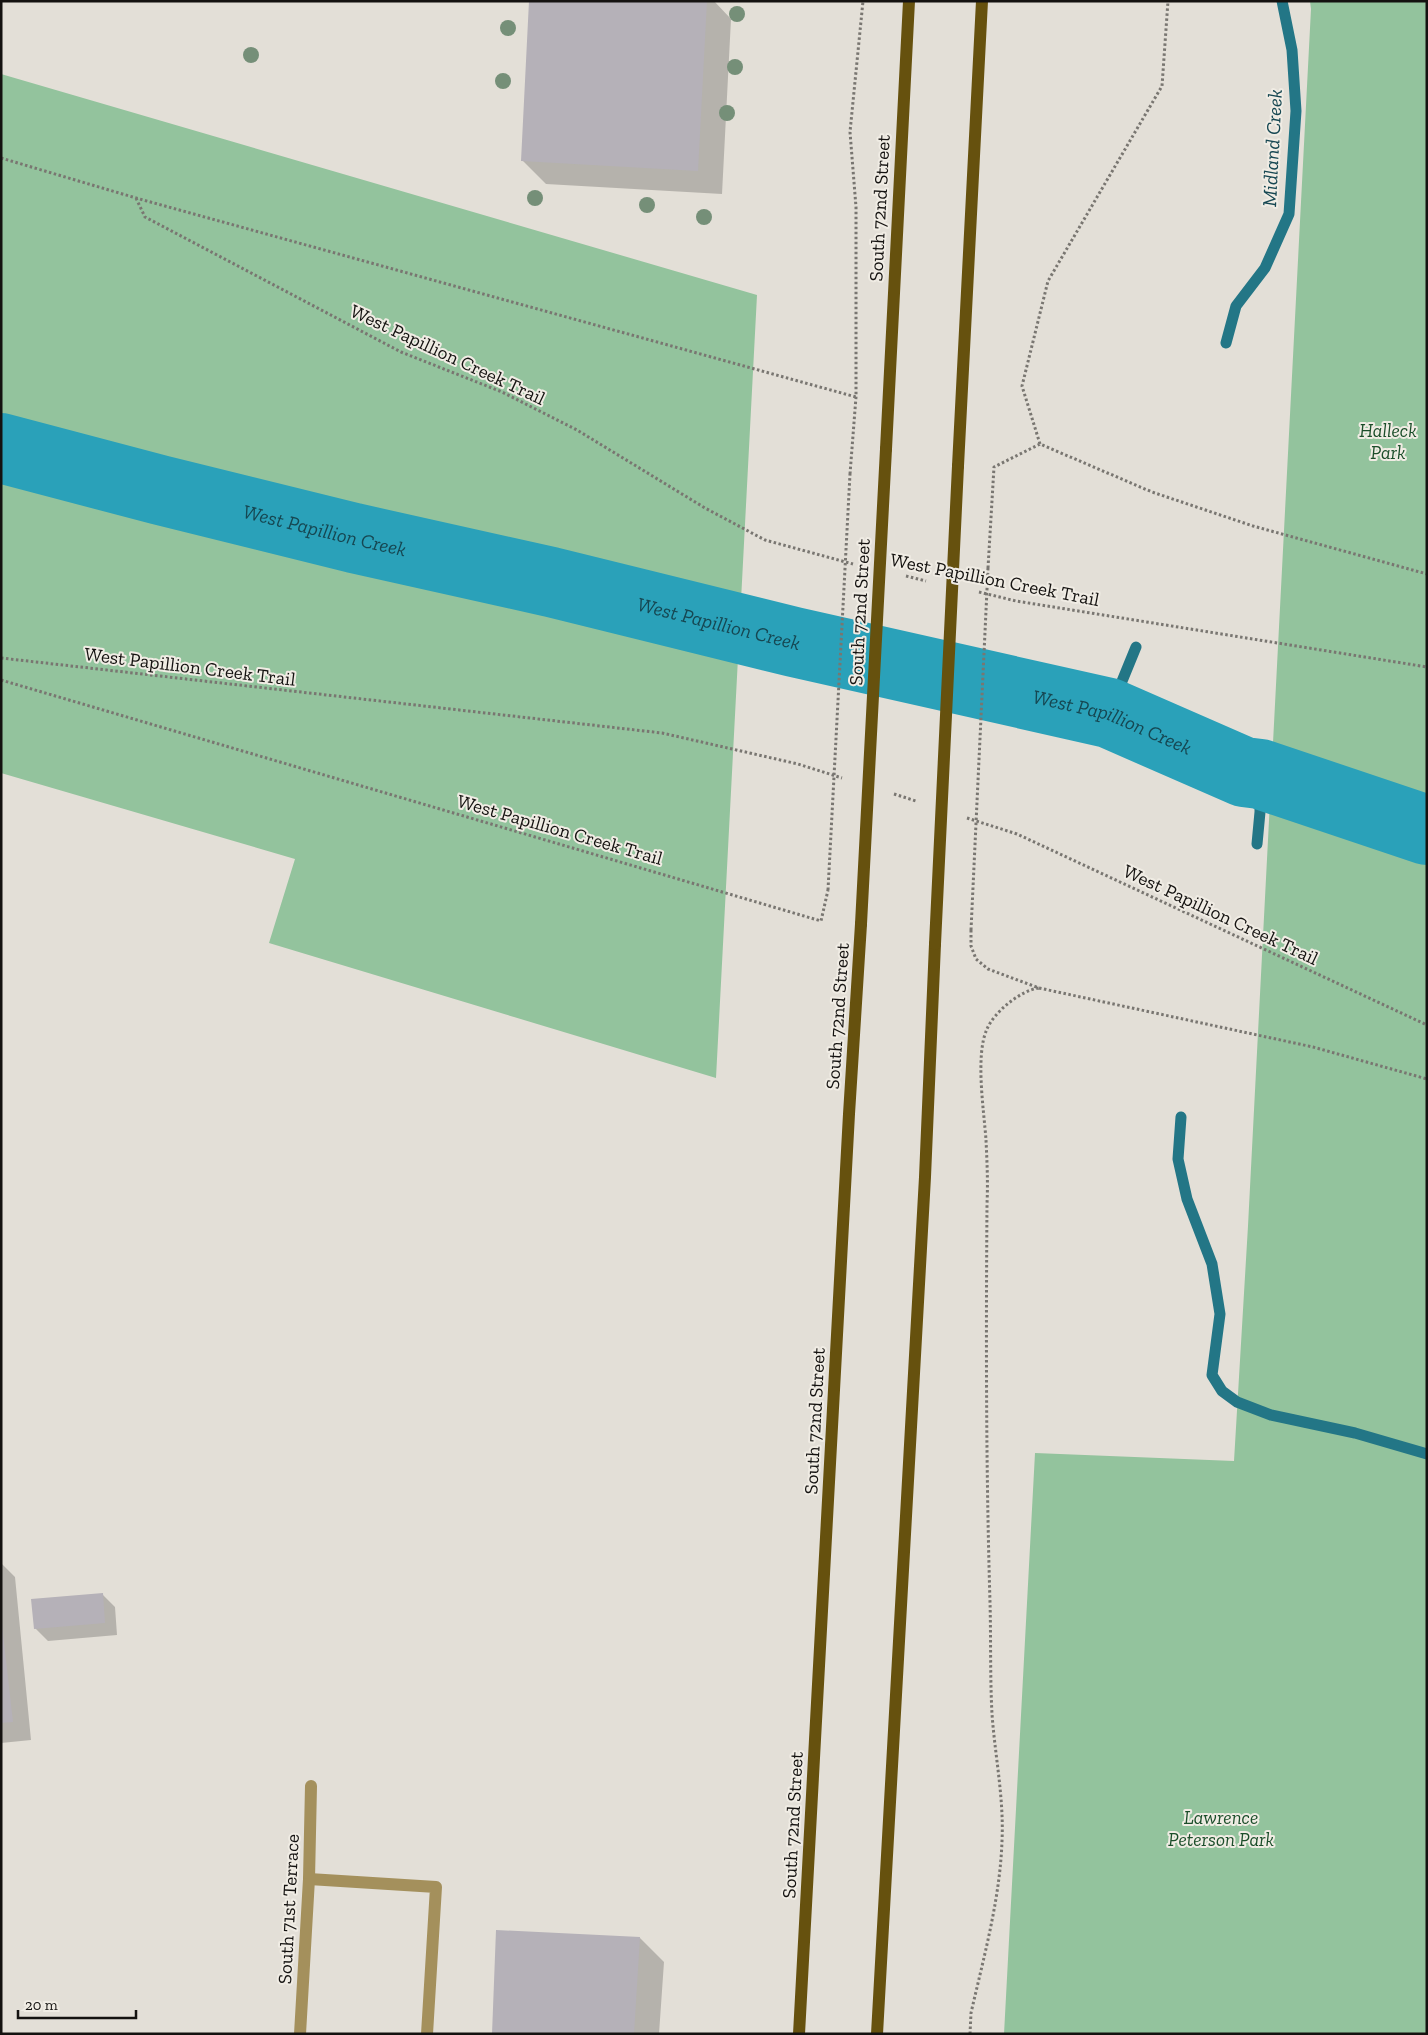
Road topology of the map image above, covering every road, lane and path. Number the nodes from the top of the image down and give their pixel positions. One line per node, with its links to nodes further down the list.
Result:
1 (863, 1): 7 (path)
2 (909, 1): 28 (main road, South 72nd Street, bridge)
3 (982, 1): 29 (main road, bridge)
4 (1168, 1): 8 (path)
5 (1, 158): 6 (path)
6 (136, 198): 7 (path); 9 (path, West Papillion Creek Trail)
7 (856, 397): 16 (path, West Papillion Creek Trail, bridge)
8 (1040, 444): 10 (path); 21 (path, bridge)
9 (858, 565)
10 (1427, 574)
11 (904, 576): 12 (path, West Papillion Creek Trail)
12 (932, 582)
13 (970, 590): 15 (path, West Papillion Creek Trail)
14 (1, 658): 17 (path, West Papillion Creek Trail)
15 (1427, 667)
16 (1, 680)
17 (844, 778)
18 (890, 793): 19 (path)
19 (917, 802)
20 (963, 816): 22 (path, West Papillion Creek Trail)
21 (1040, 988): 23 (path); 30 (path)
22 (1427, 1025)
23 (1427, 1080)
24 (311, 1786): 25 (street, South 71st Terrace)
25 (309, 1879): 26 (street, South 71st Terrace); 27 (street)
26 (300, 2034)
27 (427, 2034)
28 (799, 2034)
29 (877, 2034)
30 (970, 2034)

